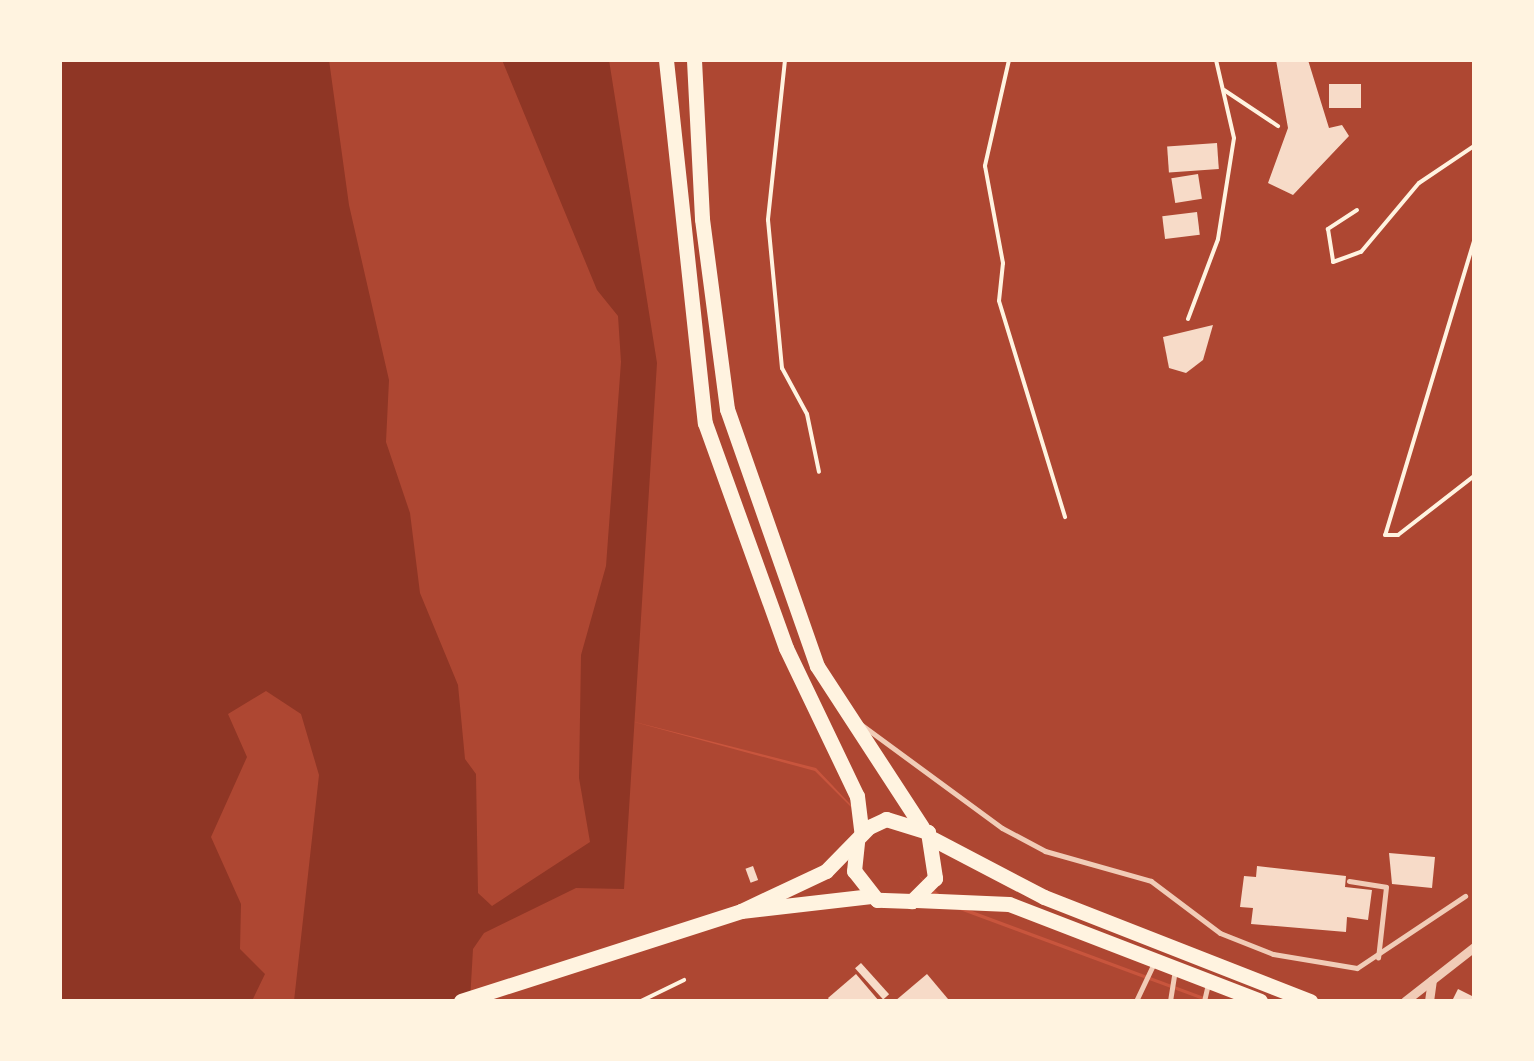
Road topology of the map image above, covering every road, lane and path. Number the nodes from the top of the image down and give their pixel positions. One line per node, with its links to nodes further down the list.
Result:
1 (666, 60): 17 (main road)
2 (694, 60): 15 (main road)
3 (786, 60): 12 (path)
4 (1009, 60): 14 (path)
5 (1216, 60): 6 (path)
6 (1224, 90): 7 (path); 11 (path)
7 (1278, 126)
8 (1474, 146): 9 (path)
9 (1357, 210)
10 (1474, 241): 13 (path)
11 (1188, 319)
12 (820, 472)
13 (1474, 476)
14 (1065, 517)
15 (845, 721): 16 (main road); 24 (lane)
16 (927, 832): 17 (main road); 21 (main road); 36 (main road)
17 (860, 838): 19 (main road); 22 (main road)
18 (1349, 881): 24 (lane)
19 (871, 896): 21 (main road); 22 (main road)
20 (1465, 896): 24 (lane)
21 (912, 901): 25 (main road)
22 (742, 912): 30 (main road)
23 (1474, 947): 29 (street)
24 (1378, 958)
25 (1156, 959): 26 (main road); 32 (lane)
26 (1176, 967): 28 (main road); 33 (lane)
27 (684, 980): 31 (path)
28 (1209, 980): 34 (lane); 35 (main road)
29 (1432, 980): 37 (street); 38 (street)
30 (461, 1001)
31 (640, 1001)
32 (1136, 1001)
33 (1170, 1001)
34 (1204, 1001)
35 (1260, 1001)
36 (1310, 1001)
37 (1405, 1001)
38 (1429, 1001)

